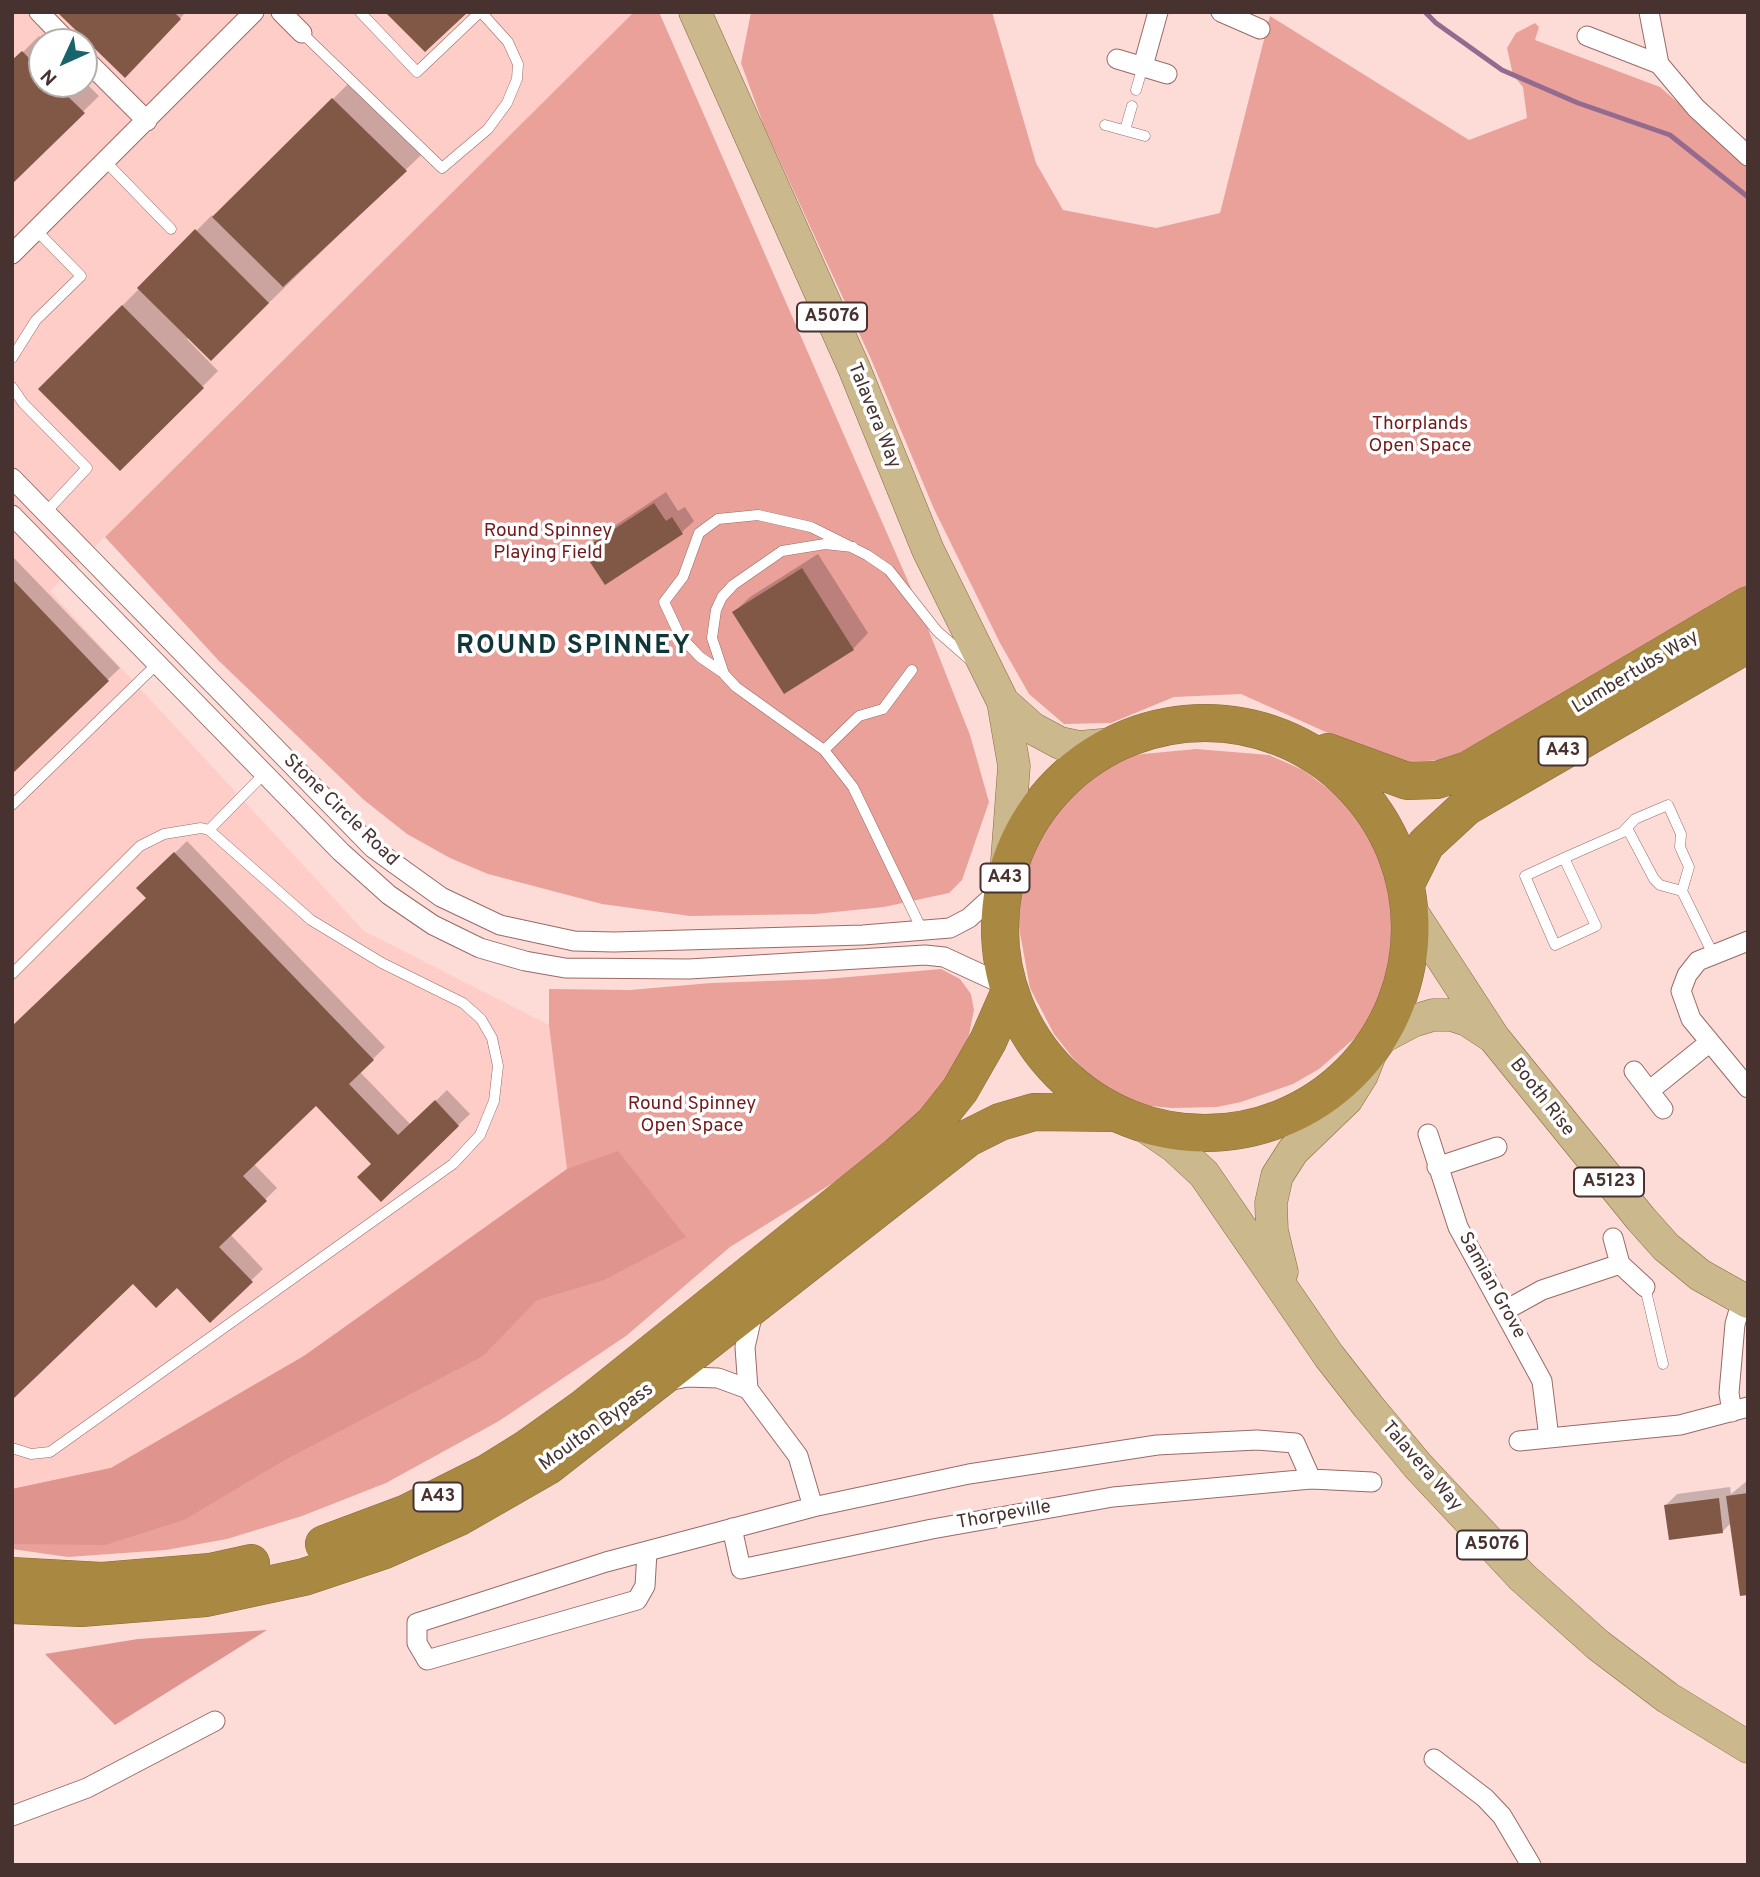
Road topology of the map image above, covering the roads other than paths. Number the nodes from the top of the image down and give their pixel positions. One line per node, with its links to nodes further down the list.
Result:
1 (39, 12): 10 (street)
2 (254, 12): 21 (street)
3 (281, 12): 12 (street)
4 (360, 12): 5 (lane)
5 (480, 12): 12 (lane)
6 (695, 12): 41 (main road, Talavera Way / A5076)
7 (1158, 12): 16 (street)
8 (1221, 12): 11 (street)
9 (1649, 12): 15 (street)
10 (54, 28)
11 (1261, 29)
12 (302, 33)
13 (1587, 36): 15 (street)
14 (1117, 59): 16 (street)
15 (1659, 64): 25 (street)
16 (1143, 66): 18 (street); 19 (lane)
17 (98, 72): 21 (street)
18 (1167, 74)
19 (1136, 90)
20 (1132, 106): 23 (lane)
21 (147, 121): 26 (street)
22 (1105, 125): 23 (lane)
23 (1125, 130): 24 (lane)
24 (1145, 136)
25 (1748, 156)
26 (106, 162): 27 (lane); 28 (street)
27 (171, 229)
28 (37, 231): 29 (street); 30 (lane)
29 (12, 254)
30 (12, 358)
31 (12, 387): 33 (lane)
32 (12, 478): 33 (street, Stone Circle Road)
33 (45, 513): 53 (street, Stone Circle Road)
34 (12, 515): 38 (street, Stone Circle Road)
35 (853, 547): 40 (lane); 40 (lane); 41 (lane)
36 (1748, 605): 42 (highway, Lumbertubs Way / A43)
37 (1748, 644): 52 (highway, Lumbertubs Way / A43)
38 (157, 664): 45 (street, Stone Circle Road); 46 (lane)
39 (912, 670): 44 (lane)
40 (724, 674): 44 (lane)
41 (997, 690): 43 (main road, Talavera Way / A5076); 50 (main road, Talavera Way / A5076)
42 (1287, 739): 43 (highway, A43); 52 (highway, A43)
43 (1113, 744): 50 (highway, A43)
44 (824, 750): 53 (lane)
45 (264, 774): 48 (lane); 57 (street, Stone Circle Road)
46 (12, 805)
47 (1627, 828): 49 (lane); 51 (lane); 51 (lane)
48 (209, 830): 56 (lane); 82 (lane)
49 (1564, 858): 49 (lane)
50 (1005, 880): 53 (street, Stone Circle Road); 57 (highway, A43)
51 (1682, 891): 55 (lane)
52 (1408, 897): 58 (main road, Booth Rise / A5123); 60 (highway, A43)
53 (922, 930)
54 (1748, 941): 55 (street)
55 (1713, 954): 59 (street)
56 (12, 974)
57 (1009, 989): 65 (highway, A43); 88 (highway, Moulton Bypass / A43)
58 (1494, 1038): 60 (main road, Booth Rise / A5123); 73 (main road, Booth Rise / A5123)
59 (1710, 1042): 62 (street); 63 (street)
60 (1375, 1044): 65 (highway, A43); 72 (main road, Talavera Way / A5076)
61 (1634, 1071): 63 (street)
62 (1748, 1088)
63 (1650, 1091): 64 (street)
64 (1663, 1109)
65 (1127, 1117): 72 (main road, Talavera Way / A5076); 74 (highway, Moulton Bypass / A43)
66 (1428, 1134): 68 (street, Samian Grove)
67 (1497, 1147): 68 (street)
68 (1437, 1167): 75 (street, Samian Grove)
69 (1613, 1238): 70 (street)
70 (1620, 1264): 71 (street); 75 (street)
71 (1645, 1287): 76 (lane)
72 (1286, 1291): 91 (main road, Talavera Way / A5076)
73 (1745, 1301): 79 (street, Booth Rise)
74 (754, 1308): 77 (highway, Moulton Bypass / A43); 78 (street)
75 (1504, 1311): 80 (street, Samian Grove)
76 (1663, 1364)
77 (657, 1384): 78 (street); 89 (highway, Moulton Bypass / A43)
78 (748, 1389): 85 (street)
79 (1740, 1410): 80 (street, Booth Rise)
80 (1549, 1438): 81 (street, Booth Rise)
81 (1519, 1441)
82 (12, 1448)
83 (1311, 1479): 84 (street, Thorpeville); 85 (street); 86 (street, Thorpeville)
84 (1372, 1482)
85 (813, 1507): 86 (street)
86 (732, 1528): 87 (street)
87 (647, 1552): 87 (street)
88 (12, 1576)
89 (12, 1605)
90 (215, 1721): 93 (street)
91 (1748, 1747)
92 (1434, 1759): 94 (street)
93 (12, 1816)
94 (1531, 1865)

